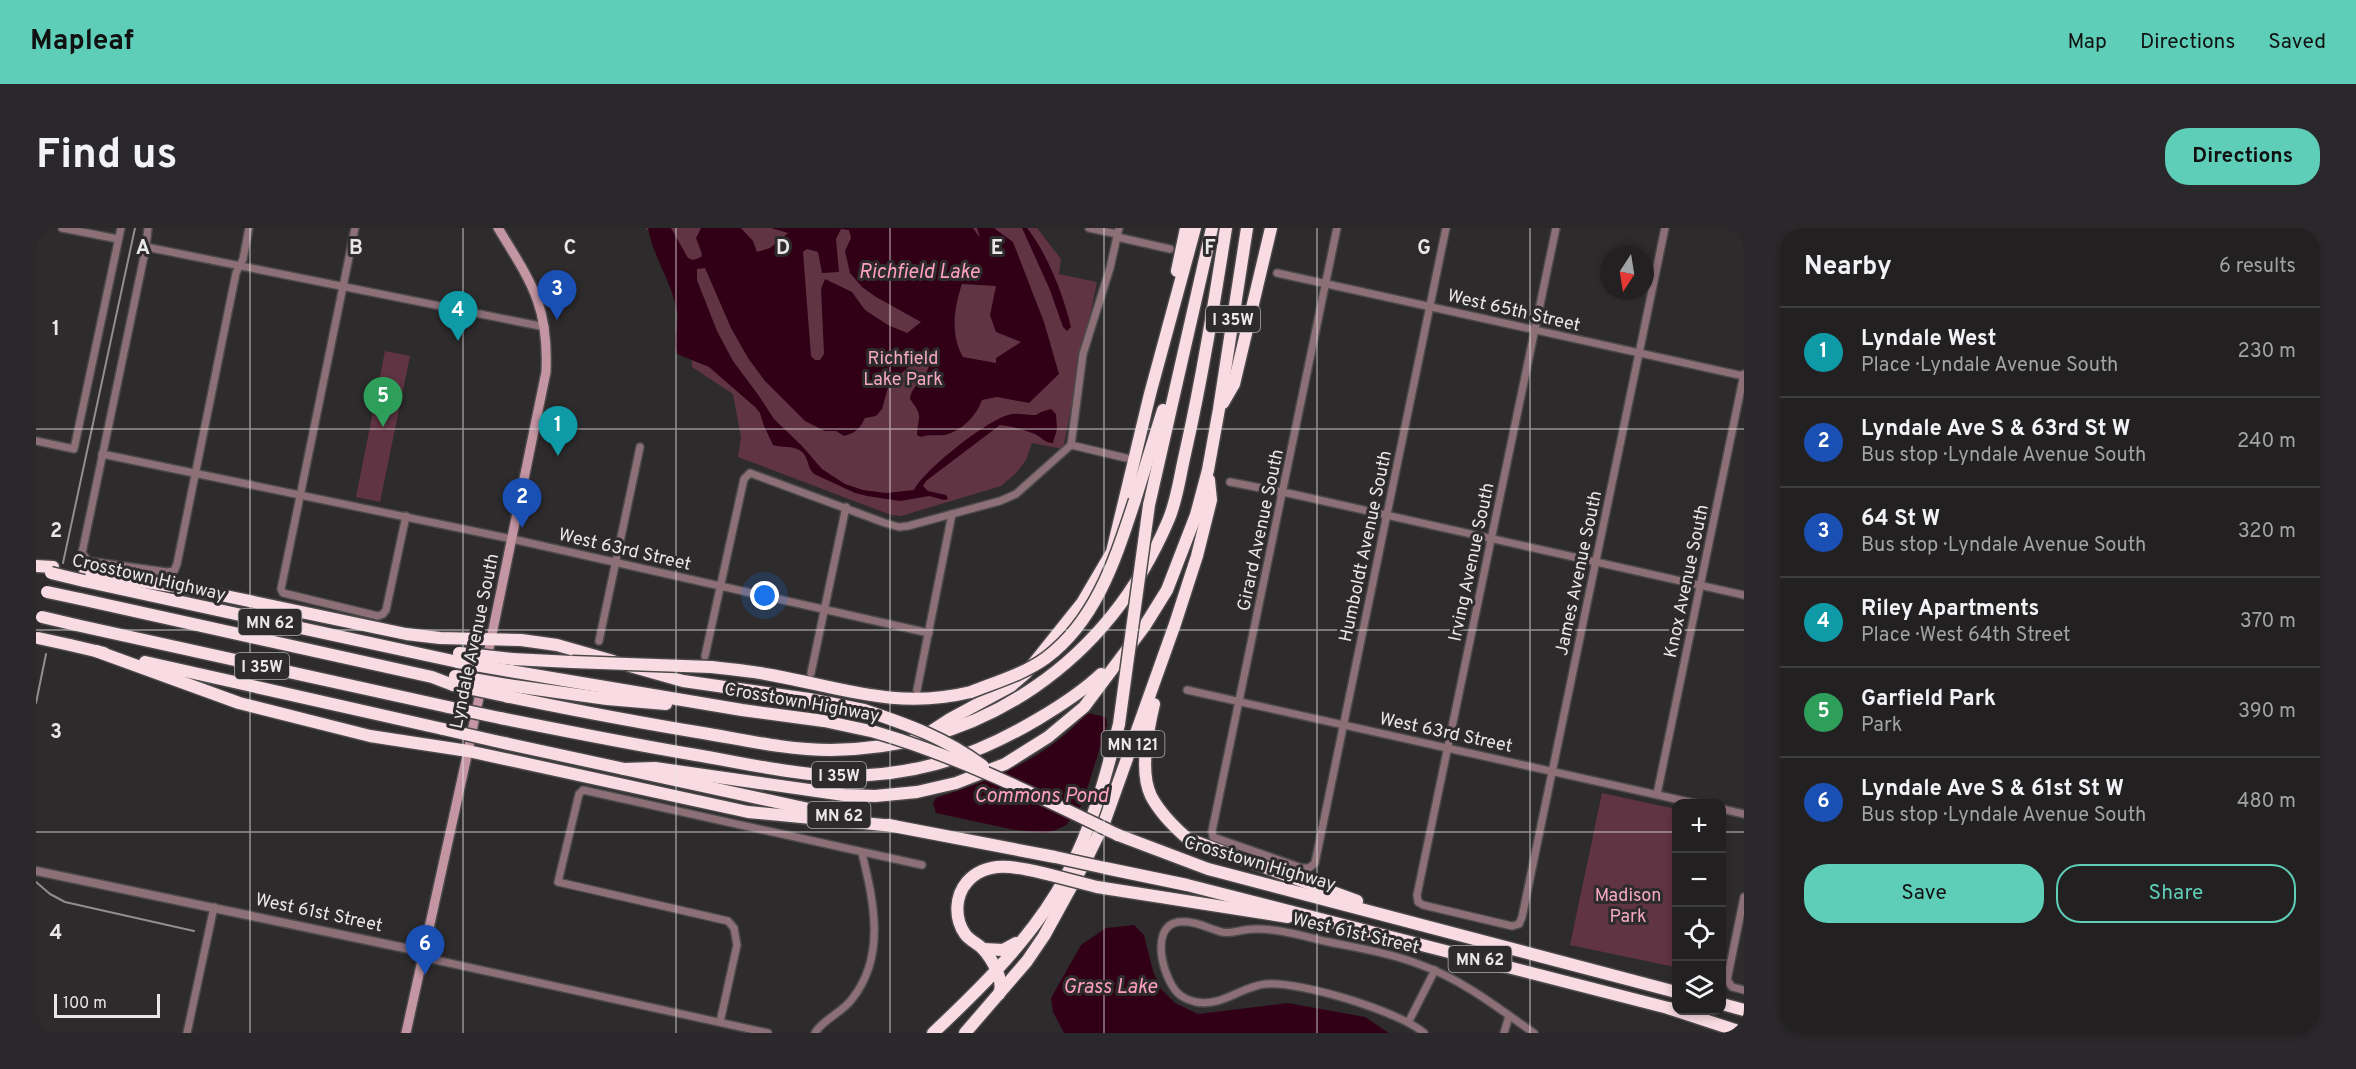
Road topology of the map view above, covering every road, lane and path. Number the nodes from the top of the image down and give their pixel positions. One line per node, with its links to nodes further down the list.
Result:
1 (63, 228): 19 (street)
2 (121, 228): 19 (street)
3 (148, 228): 20 (street)
4 (249, 228): 22 (street)
5 (355, 228): 25 (street)
6 (498, 228): 28 (main road, Lyndale Avenue South)
7 (1089, 228): 18 (street)
8 (1186, 228): 30 (highway)
9 (1195, 228): 30 (highway)
10 (1212, 228): 27 (highway, MN 121)
11 (1226, 228): 76 (highway, I 35W)
12 (1247, 228): 33 (highway, I 35W)
13 (1271, 228): 33 (highway)
14 (1337, 228): 24 (street, Girard Avenue South)
15 (1446, 228): 26 (street, Humboldt Avenue South)
16 (1556, 228): 29 (street, Irving Avenue South)
17 (1665, 228): 31 (street, James Avenue South)
18 (1117, 233): 21 (street); 35 (street)
19 (118, 240): 34 (street)
20 (146, 247): 22 (street); 37 (street)
21 (1170, 249)
22 (239, 266): 25 (street); 40 (street)
23 (1277, 273): 24 (street, West 65th Street)
24 (1326, 284): 26 (street, West 65th Street); 42 (street, Girard Avenue South)
25 (343, 287): 28 (street); 43 (street)
26 (1429, 306): 29 (street, West 65th Street); 46 (street, Humboldt Avenue South)
27 (1190, 326): 67 (highway, bridge); 96 (highway, MN 121, bridge)
28 (545, 327): 48 (main road, Lyndale Avenue South)
29 (1535, 330): 31 (street, West 65th Street); 49 (street, Irving Avenue South)
30 (1162, 346): 76 (highway)
31 (1640, 353): 32 (street, West 65th Street); 50 (street, James Avenue South)
32 (1744, 376): 54 (street, Knox Avenue South)
33 (1219, 409): 39 (highway, I 35W)
34 (36, 441)
35 (1071, 445): 38 (street); 45 (street)
36 (640, 447): 51 (street)
37 (102, 454): 40 (street, West 63rd Street); 53 (street)
38 (1126, 458)
39 (1208, 470): 60 (highway, MN 121); 66 (highway, I 35W)
40 (195, 473): 43 (street, West 63rd Street); 53 (street)
41 (1230, 482): 42 (street)
42 (1282, 493): 46 (street); 73 (street, Girard Avenue South)
43 (301, 495): 47 (street, West 63rd Street); 47 (street)
44 (846, 507): 45 (street); 55 (street); 58 (street)
45 (952, 514): 61 (street)
46 (1387, 515): 49 (street); 75 (street, Humboldt Avenue South)
47 (406, 516): 48 (street, West 63rd Street)
48 (512, 538): 51 (street, West 63rd Street); 63 (main road, Lyndale Avenue South)
49 (1492, 539): 50 (street); 77 (street, Irving Avenue South)
50 (1595, 562): 54 (street); 80 (street, James Avenue South)
51 (616, 563): 55 (street, West 63rd Street); 64 (street)
52 (36, 568): 53 (highway, Crosstown Highway / MN 62, bridge)
53 (86, 571): 63 (highway); 68 (highway, Crosstown Highway / MN 62, bridge)
54 (1700, 585): 57 (street); 82 (street, Knox Avenue South)
55 (721, 586): 58 (street, West 63rd Street); 67 (street)
56 (42, 591): 72 (highway, I 35W, bridge)
57 (1744, 595)
58 (824, 609): 61 (street, West 63rd Street); 69 (street)
59 (39, 617): 66 (highway, I 35W, bridge)
60 (1175, 624): 94 (highway); 103 (highway, MN 121)
61 (929, 633): 70 (street)
62 (37, 638): 65 (highway, Crosstown Highway / MN 62, bridge)
63 (490, 640): 78 (main road, Lyndale Avenue South); 81 (highway, bridge)
64 (599, 641)
65 (96, 651): 78 (highway); 79 (highway, Crosstown Highway / MN 62, bridge)
66 (1119, 657): 79 (highway)
67 (708, 662): 68 (highway, bridge)
68 (511, 665): 74 (highway, Crosstown Highway / MN 62)
69 (810, 673)
70 (917, 690)
71 (1187, 690): 73 (street, West 63rd Street)
72 (506, 691): 74 (highway); 76 (highway, I 35W)
73 (1239, 702): 75 (street, West 63rd Street); 89 (street, Girard Avenue South)
74 (742, 710): 81 (highway, Crosstown Highway / MN 62, bridge)
75 (1344, 725): 77 (street, West 63rd Street); 89 (street, Humboldt Avenue South)
76 (922, 738)
77 (1447, 748): 80 (street, West 63rd Street); 93 (street, Irving Avenue South)
78 (468, 751): 86 (highway); 98 (main road, Lyndale Avenue South)
79 (624, 769): 86 (highway, Crosstown Highway / MN 62)
80 (1553, 771): 82 (street, West 63rd Street); 93 (street, James Avenue South)
81 (999, 778): 94 (highway, Crosstown Highway / MN 62, bridge)
82 (1657, 794): 83 (street, West 63rd Street)
83 (1678, 799)
84 (1726, 810): 85 (street)
85 (1744, 814)
86 (894, 826): 95 (highway, Crosstown Highway / MN 62, bridge)
87 (862, 853): 88 (street); 111 (street); 116 (street)
88 (922, 865)
89 (1309, 868)
90 (36, 871): 92 (street, West 61st Street)
91 (1744, 897): 101 (street)
92 (214, 907): 98 (street, West 61st Street); 113 (street)
93 (1519, 924)
94 (1426, 927): 102 (highway, Crosstown Highway / MN 62)
95 (1360, 928): 97 (highway, bridge); 105 (highway, Crosstown Highway / MN 62)
96 (1022, 939): 97 (highway); 99 (highway, MN 121)
97 (983, 949): 99 (highway)
98 (424, 952): 111 (street, West 61st Street); 114 (main road, Lyndale Avenue South)
99 (996, 970): 103 (highway); 117 (highway, MN 121)
100 (1435, 970): 109 (street, West 61st Street); 110 (street); 110 (street, West 61st Street)
101 (1744, 990)
102 (1672, 991)
103 (999, 996): 118 (highway, MN 121)
104 (1726, 1005): 106 (highway)
105 (1672, 1008)
106 (1744, 1010)
107 (1692, 1015): 122 (highway)
108 (1697, 1015): 112 (highway, Crosstown Highway / MN 62)
109 (1509, 1016): 120 (street); 121 (street, West 61st Street)
110 (1409, 1022): 119 (street)
111 (720, 1023): 115 (street, West 61st Street)
112 (1744, 1027)
113 (187, 1033)
114 (405, 1033)
115 (768, 1033)
116 (815, 1033)
117 (933, 1033)
118 (965, 1033)
119 (1424, 1033)
120 (1504, 1033)
121 (1534, 1033)
122 (1744, 1033)

